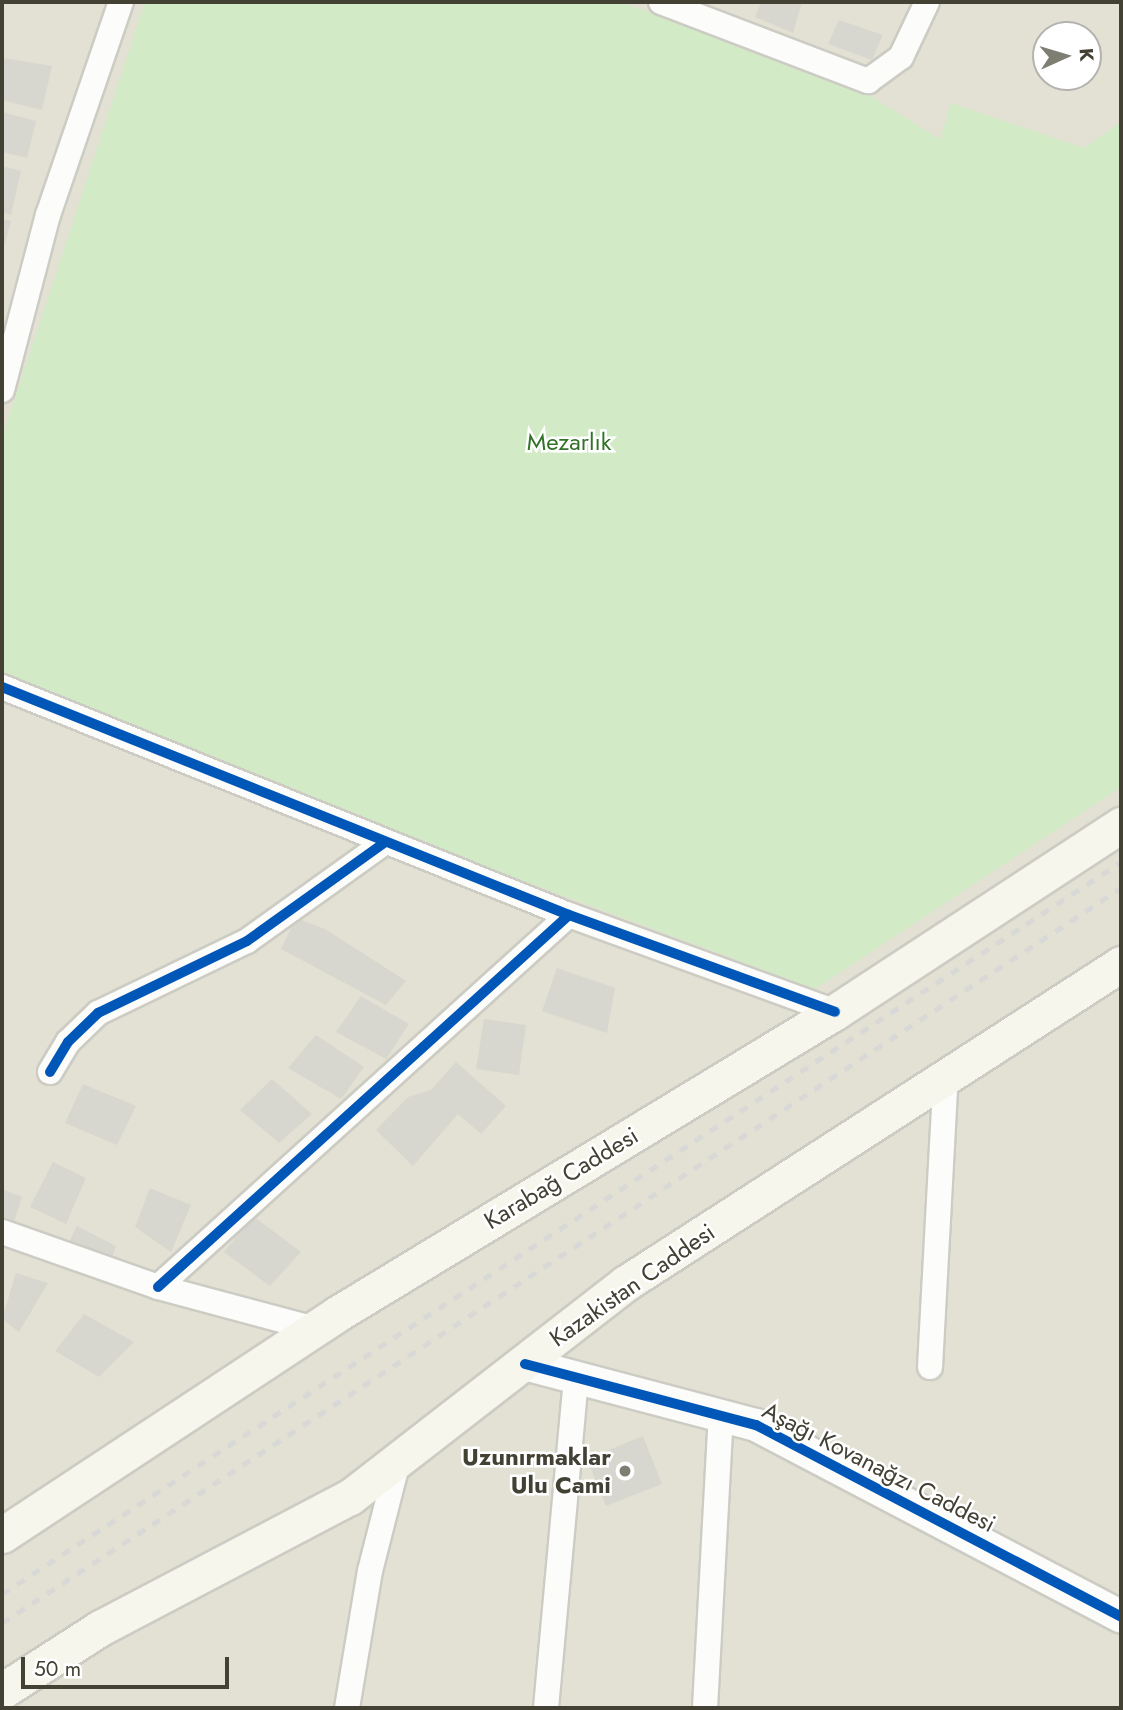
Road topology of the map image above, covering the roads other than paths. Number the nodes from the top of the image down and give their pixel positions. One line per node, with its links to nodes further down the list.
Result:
1 (121, 2): 4 (street)
2 (661, 2): 3 (street)
3 (928, 2)
4 (2, 390)
5 (2, 687): 7 (street)
6 (1121, 825): 10 (main road, Karabağ Caddesi)
7 (384, 843): 8 (street); 11 (street)
8 (569, 915): 10 (street); 14 (street)
9 (1121, 964): 12 (main road, Kazakistan Caddesi)
10 (835, 1012): 15 (main road, Karabağ Caddesi)
11 (50, 1072)
12 (946, 1076): 16 (main road, Kazakistan Caddesi); 17 (street)
13 (2, 1232): 14 (street)
14 (158, 1287): 15 (street)
15 (316, 1329): 21 (main road, Karabağ Caddesi)
16 (525, 1364): 18 (street, Aşağı Kovanağzı Caddesi); 20 (main road, Kazakistan Caddesi)
17 (930, 1367)
18 (576, 1381): 19 (street, Aşağı Kovanağzı Caddesi); 25 (street)
19 (721, 1416): 22 (street, Aşağı Kovanağzı Caddesi); 26 (street)
20 (397, 1465): 23 (main road, Kazakistan Caddesi); 24 (street)
21 (2, 1535)
22 (1121, 1617)
23 (2, 1691)
24 (346, 1708)
25 (546, 1708)
26 (705, 1708)

